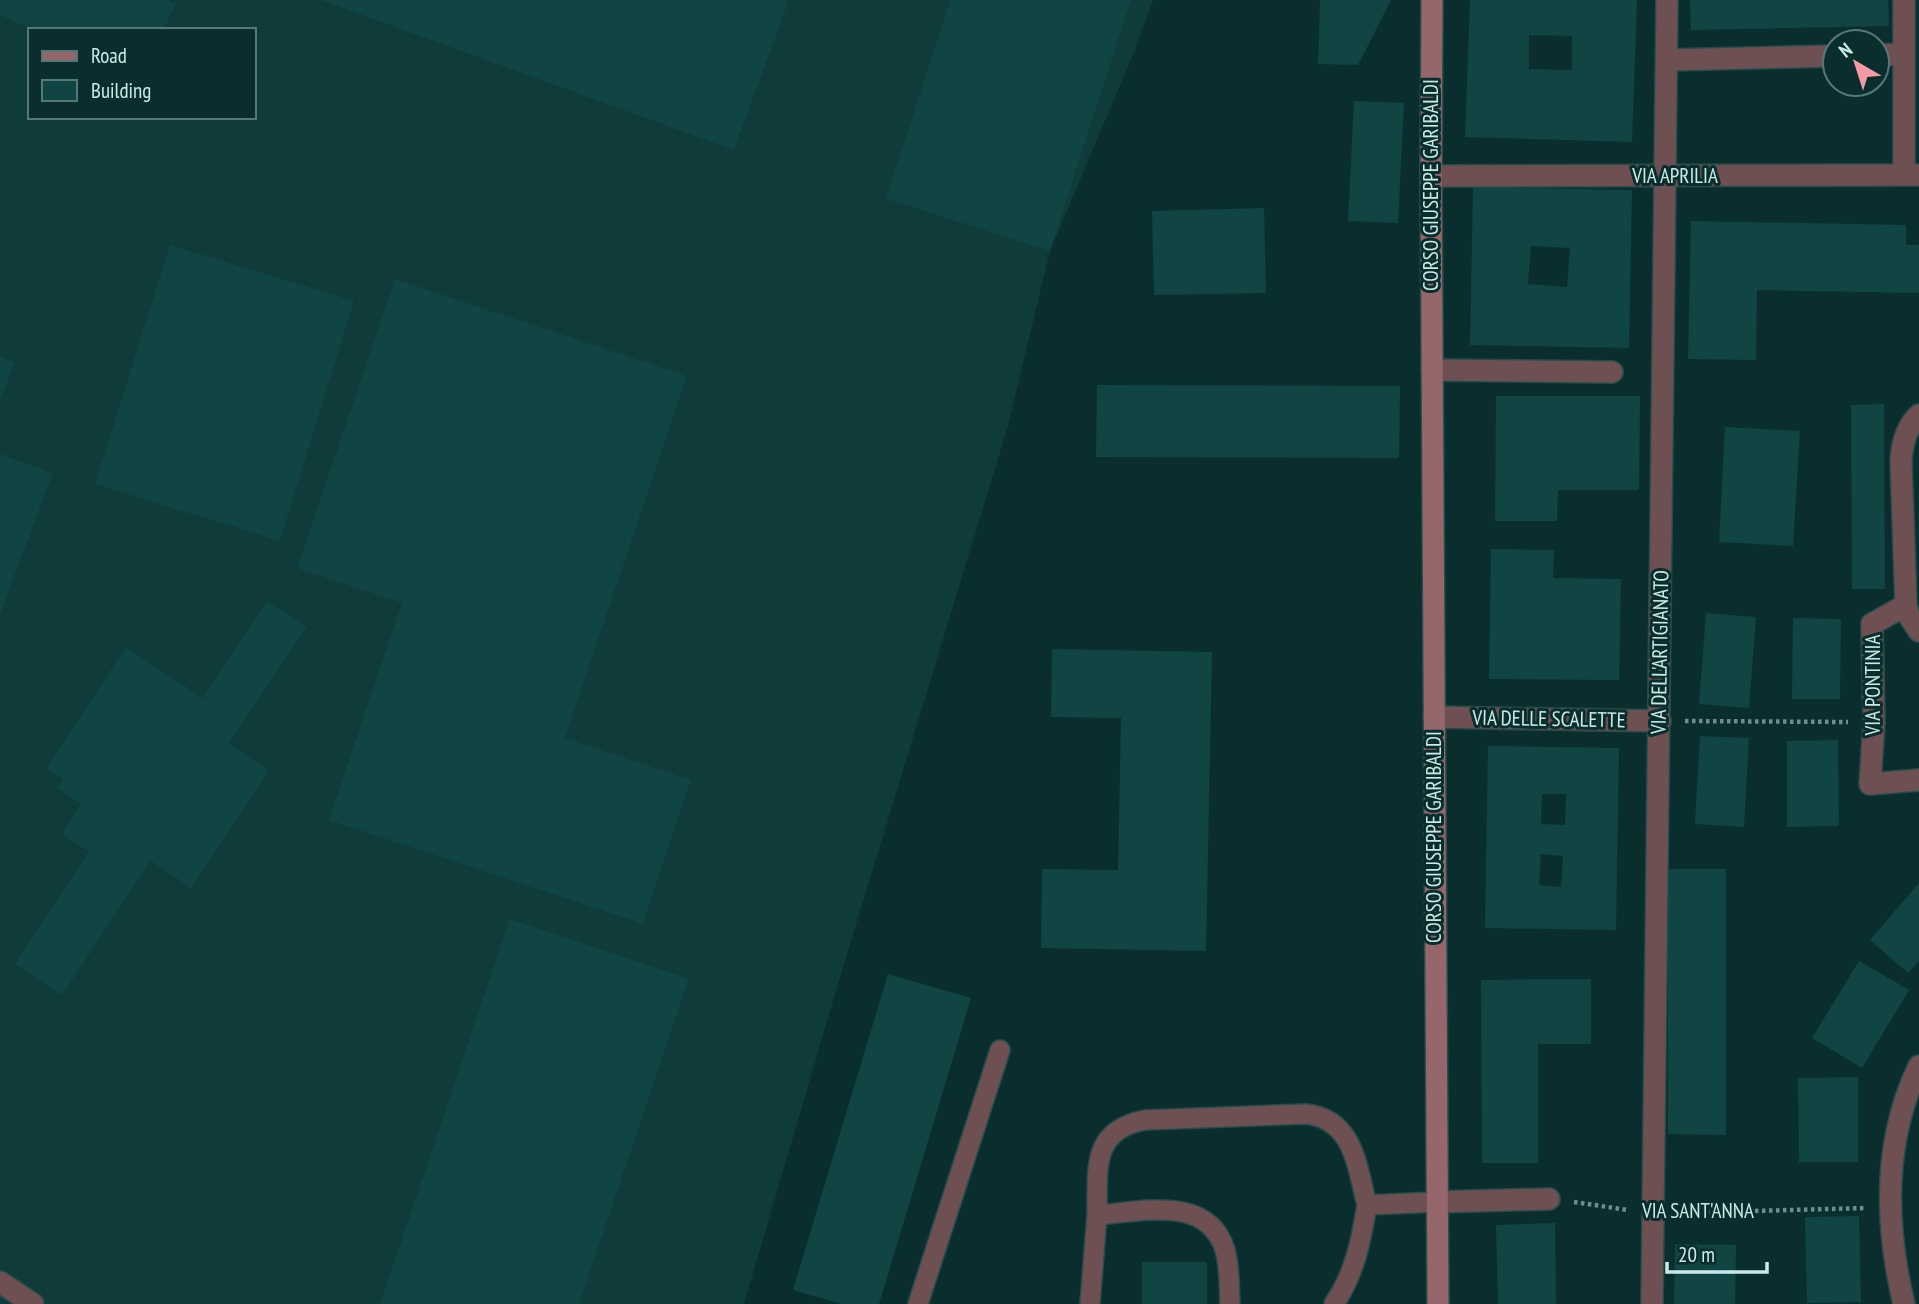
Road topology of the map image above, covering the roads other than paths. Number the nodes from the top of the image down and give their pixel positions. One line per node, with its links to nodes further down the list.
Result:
1 (1432, 0): 9 (main road, CORSO GIUSEPPE GARIBALDI)
2 (1667, 0): 7 (street, VIA DELL'ARTIGIANATO)
3 (1904, 0): 5 (street)
4 (1891, 54): 5 (street)
5 (1903, 54): 8 (street)
6 (1821, 56): 7 (street)
7 (1667, 60): 10 (street, VIA DELL'ARTIGIANATO)
8 (1912, 175): 10 (street, VIA APRILIA)
9 (1431, 176): 10 (street, VIA APRILIA); 11 (main road, CORSO GIUSEPPE GARIBALDI)
10 (1666, 177): 17 (street, VIA DELL'ARTIGIANATO)
11 (1432, 370): 12 (street); 16 (main road, CORSO GIUSEPPE GARIBALDI)
12 (1612, 372)
13 (1919, 415): 14 (street, VIA PONTINIA)
14 (1906, 605): 15 (street, VIA PONTINIA); 18 (street, VIA PONTINIA)
15 (1919, 631)
16 (1434, 717): 17 (street, VIA DELLE SCALETTE); 22 (main road, CORSO GIUSEPPE GARIBALDI)
17 (1660, 721): 32 (street, VIA DELL'ARTIGIANATO)
18 (1919, 780)
19 (1000, 1050): 27 (lane)
20 (1919, 1066): 33 (street)
21 (1549, 1199): 22 (street)
22 (1437, 1202): 23 (lane); 31 (main road, CORSO GIUSEPPE GARIBALDI)
23 (1367, 1205): 24 (lane); 30 (lane)
24 (1097, 1215): 28 (lane); 29 (lane)
25 (0, 1282): 26 (street)
26 (33, 1304)
27 (918, 1304)
28 (1090, 1304)
29 (1230, 1304)
30 (1334, 1304)
31 (1438, 1304)
32 (1652, 1304)
33 (1904, 1304)

